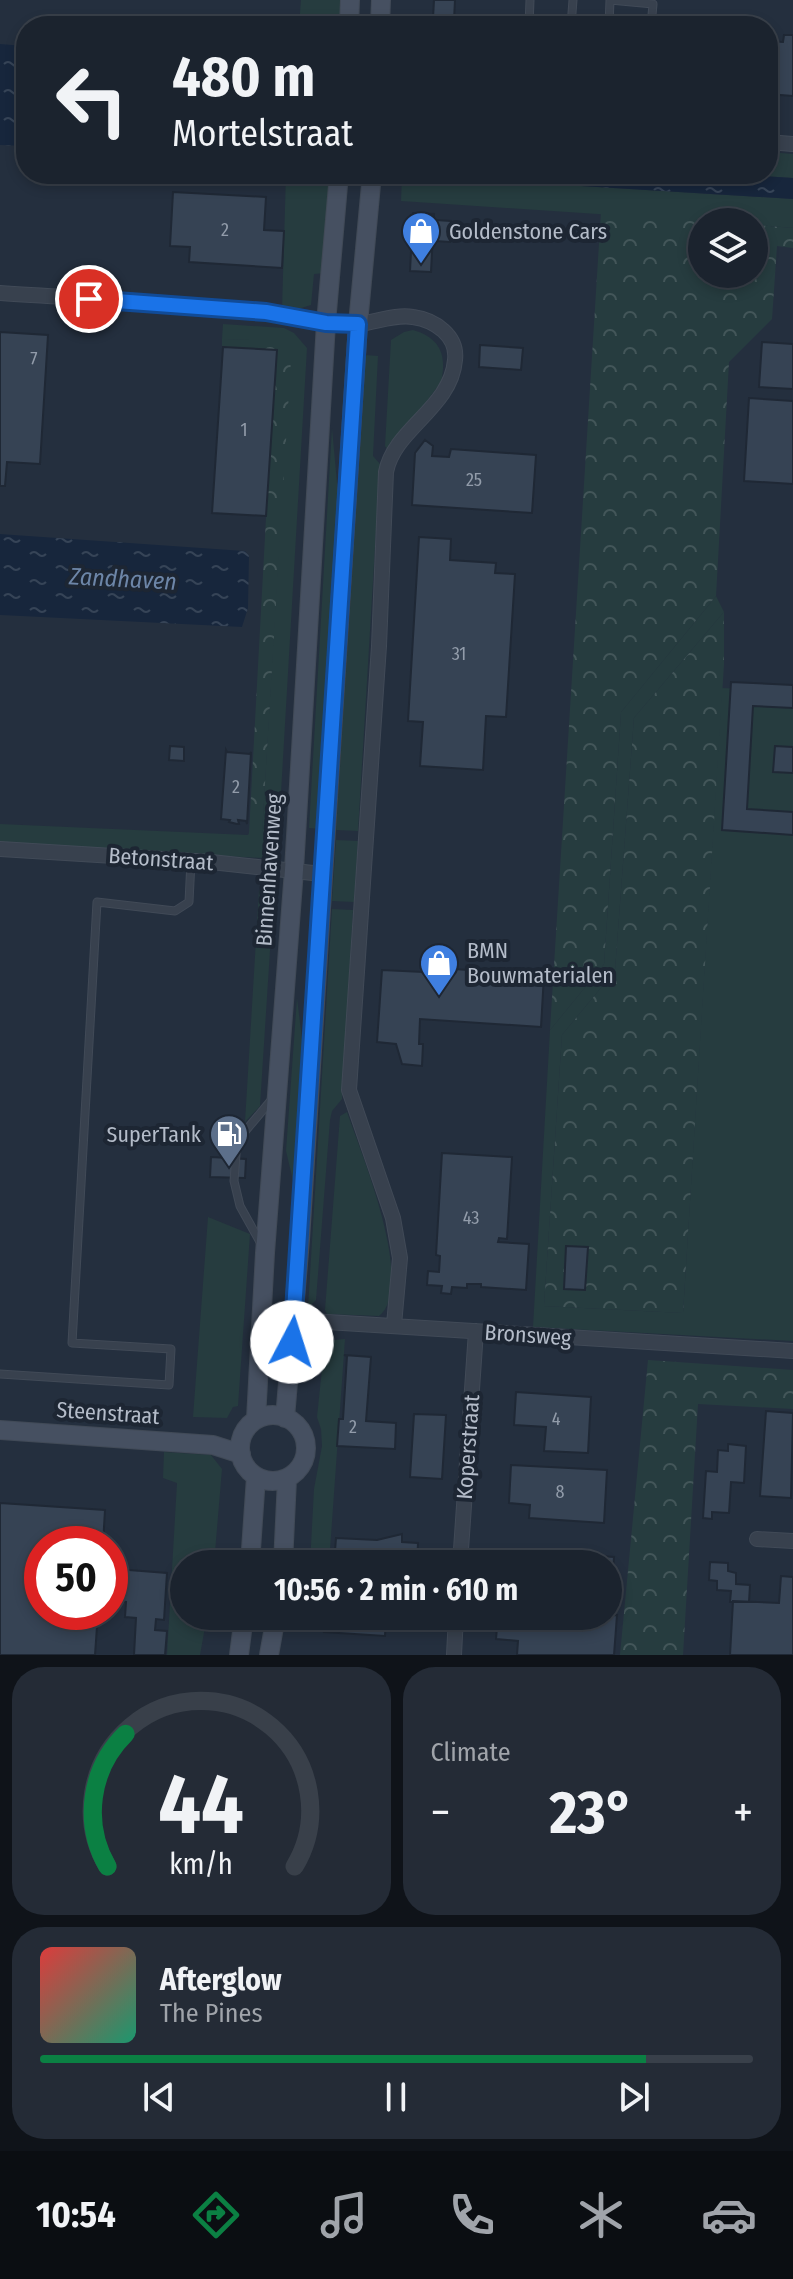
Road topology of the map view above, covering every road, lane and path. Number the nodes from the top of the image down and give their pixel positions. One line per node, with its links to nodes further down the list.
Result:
1 (609, 0): 2 (lane)
2 (652, 16)
3 (338, 184): 6 (main road, Binnenhavenweg)
4 (371, 184): 7 (main road)
5 (0, 293): 6 (street)
6 (326, 323): 7 (street); 10 (main road, Binnenhavenweg)
7 (358, 324): 11 (main road); 16 (street)
8 (0, 849): 9 (street, Betonstraat)
9 (191, 861): 10 (street, Betonstraat); 19 (lane)
10 (294, 870): 11 (street, Betonstraat); 12 (main road, Binnenhavenweg)
11 (322, 874): 15 (main road)
12 (279, 1089): 13 (main road, Binnenhavenweg); 13 (lane)
13 (265, 1253): 14 (main road, Binnenhavenweg)
14 (263, 1318): 15 (street, Bronsweg); 21 (main road, Binnenhavenweg)
15 (295, 1320): 16 (street, Bronsweg); 20 (main road)
16 (394, 1325): 17 (street, Bronsweg)
17 (476, 1331): 18 (street, Bronsweg); 31 (street, Koperstraat)
18 (793, 1351)
19 (0, 1374)
20 (285, 1418): 21 (main road); 26 (main road)
21 (250, 1426): 23 (main road, Steenstraat); 24 (main road)
22 (0, 1430): 23 (main road, Steenstraat)
23 (213, 1445): 24 (main road, Steenstraat)
24 (241, 1454): 25 (main road)
25 (256, 1477): 26 (main road); 29 (main road)
26 (287, 1479): 30 (main road)
27 (757, 1539): 28 (street)
28 (793, 1541)
29 (251, 1550)
30 (284, 1550)
31 (461, 1550)
32 (242, 1630): 35 (main road)
33 (273, 1630): 36 (main road)
34 (455, 1630): 37 (street)
35 (239, 1655)
36 (269, 1655)
37 (454, 1655)

